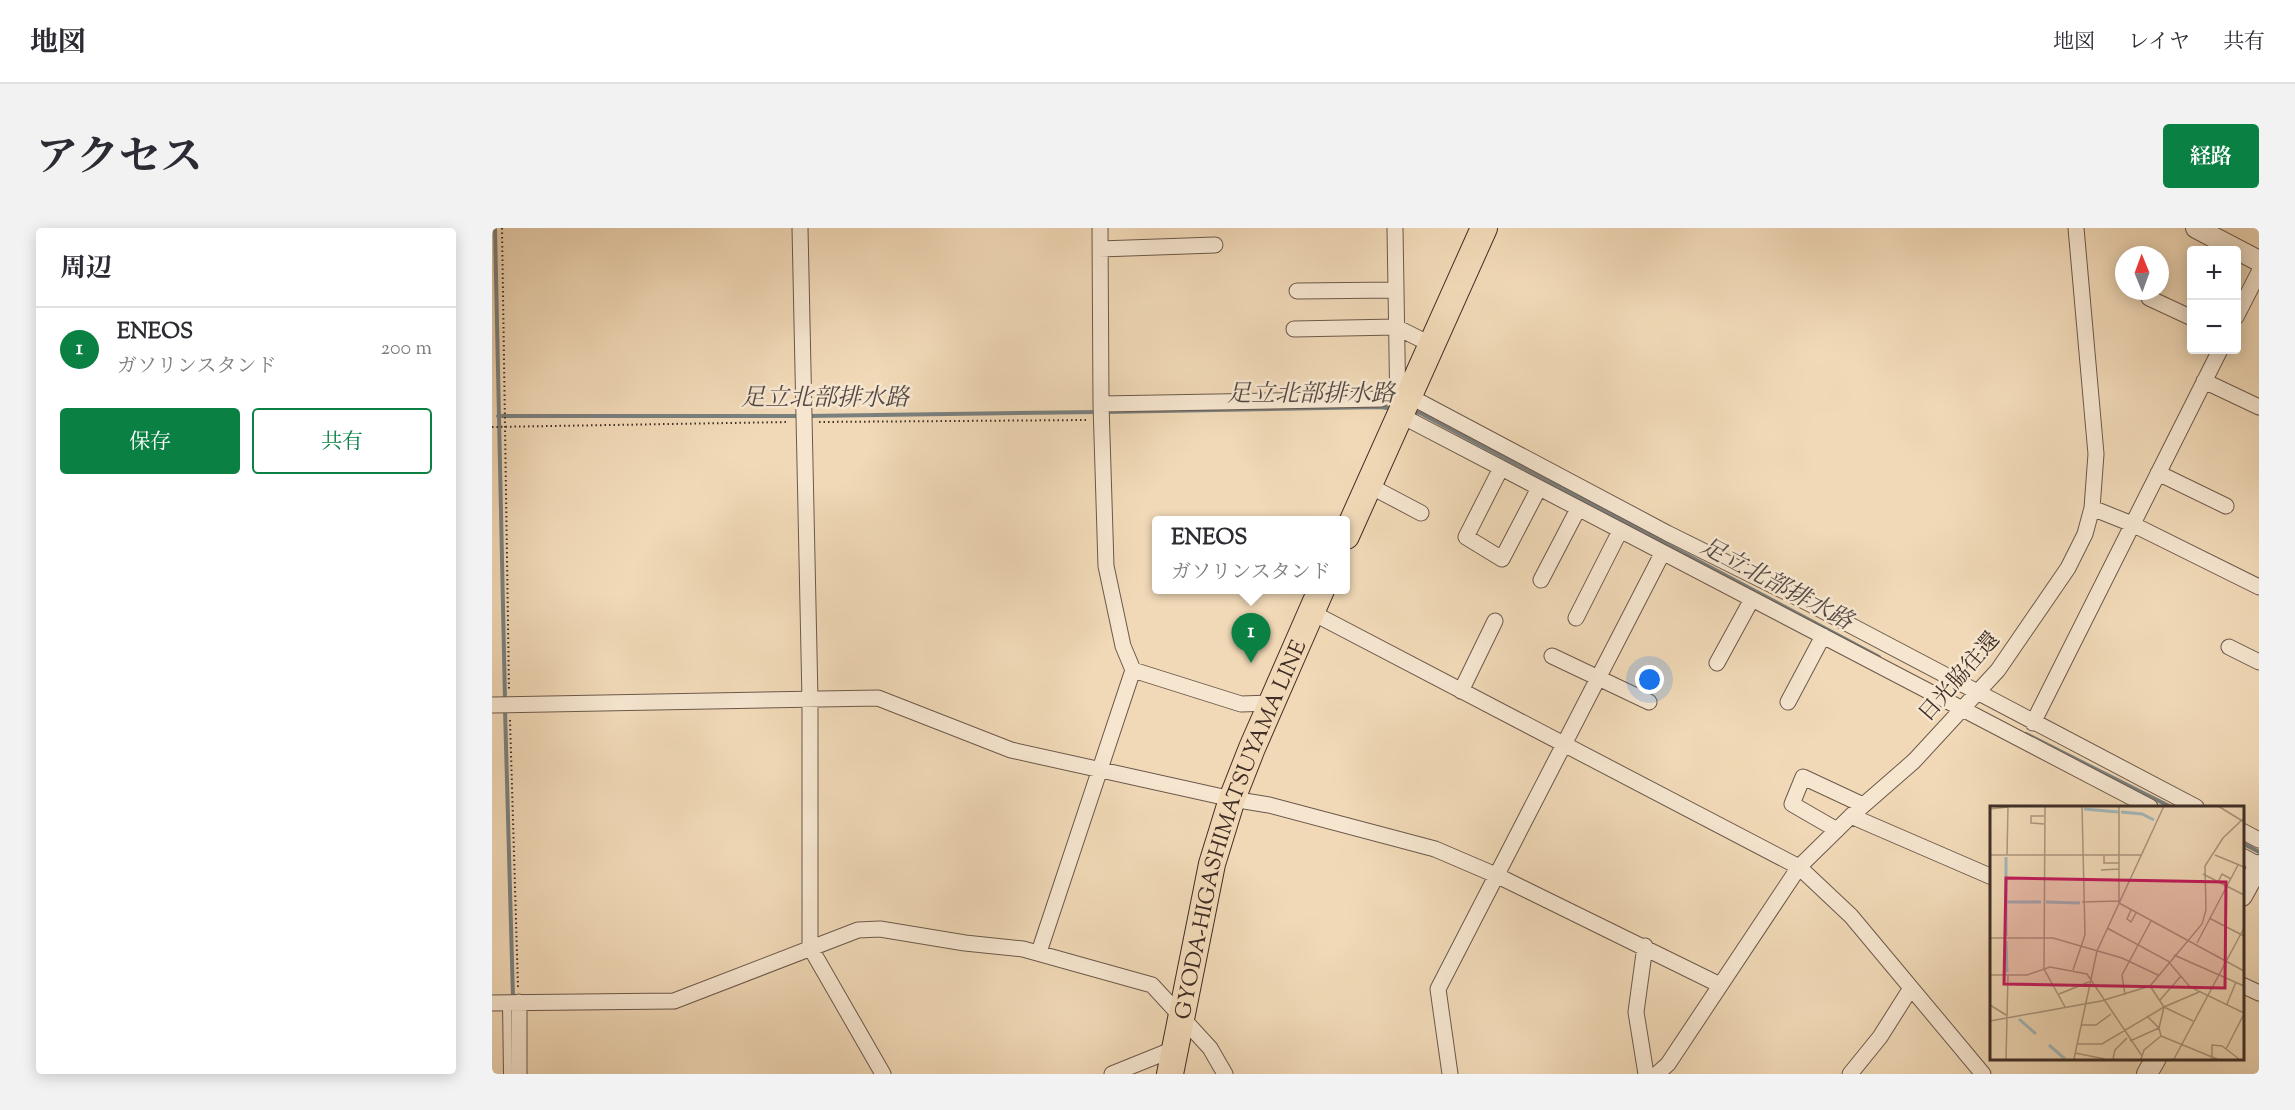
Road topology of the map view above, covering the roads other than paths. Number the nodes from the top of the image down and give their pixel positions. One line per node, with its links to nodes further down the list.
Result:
1 (800, 228): 51 (street)
2 (1100, 228): 8 (street)
3 (1395, 228): 11 (street)
4 (1484, 228): 18 (main road)
5 (2076, 228): 29 (street, 日光脇往還)
6 (2196, 228): 9 (street)
7 (1215, 245): 8 (street)
8 (1100, 249): 22 (street)
9 (2259, 261)
10 (2259, 272): 14 (street)
11 (1396, 290): 12 (street); 16 (street)
12 (1297, 291)
13 (2153, 300): 15 (street)
14 (2241, 307)
15 (2187, 316)
16 (1396, 327): 17 (street); 18 (street); 21 (street)
17 (1294, 329)
18 (1432, 345): 21 (main road)
19 (2218, 354): 20 (street)
20 (2204, 381): 23 (street); 25 (street)
21 (1402, 401): 22 (street); 24 (street); 26 (main road); 50 (street)
22 (1101, 404): 47 (street)
23 (2259, 407)
24 (1502, 468): 27 (street); 27 (street)
25 (2158, 473): 28 (street); 32 (street)
26 (1368, 486): 31 (street); 33 (main road)
27 (1539, 488): 30 (street)
28 (2226, 506)
29 (2092, 508): 32 (street); 50 (street, 日光脇往還)
30 (1578, 509): 34 (street); 36 (street)
31 (1421, 513)
32 (2132, 524): 37 (street); 57 (street)
33 (1350, 527)
34 (1620, 531): 35 (street); 40 (street)
35 (1662, 554): 38 (street); 48 (street)
36 (1540, 580)
37 (2259, 587)
38 (1752, 599): 42 (street); 46 (street)
39 (1316, 601): 49 (street); 54 (main road, GYODA-HIGASHIMATSUYAMA LINE)
40 (1576, 618)
41 (1495, 621): 49 (street)
42 (1823, 636): 53 (street); 56 (street)
43 (2229, 647): 45 (street)
44 (1552, 656): 48 (street)
45 (2259, 662)
46 (1717, 663)
47 (1132, 670): 54 (street); 59 (street)
48 (1598, 679): 52 (street); 58 (street)
49 (1461, 692): 58 (street)
50 (1977, 694): 56 (street, 日光脇往還); 57 (street)
51 (810, 700): 55 (street); 59 (street); 75 (street)
52 (1649, 702)
53 (1788, 702)
54 (1271, 703): 60 (main road, GYODA-HIGASHIMATSUYAMA LINE)
55 (492, 705)
56 (1962, 710): 61 (street, 日光脇往還); 62 (street)
57 (2033, 723): 63 (street)
58 (1564, 746): 70 (street); 71 (street)
59 (1099, 768): 60 (street); 76 (street)
60 (1232, 799): 71 (street); 82 (main road, GYODA-HIGASHIMATSUYAMA LINE)
61 (1863, 805): 64 (street, 日光脇往還); 65 (street)
62 (2148, 806)
63 (2194, 806)
64 (1851, 816): 65 (street, 日光脇往還); 72 (street)
65 (1837, 830): 70 (street, 日光脇往還)
66 (2244, 832): 67 (street)
67 (2259, 840)
68 (2244, 857): 69 (street)
69 (2259, 865): 73 (street)
70 (1799, 867): 77 (street, 日光脇往還); 79 (street)
71 (1498, 876): 74 (street); 90 (street)
72 (1990, 876)
73 (2244, 892)
74 (1645, 946): 77 (street); 91 (street)
75 (810, 947): 76 (street); 81 (street); 87 (street)
76 (1039, 952): 82 (street)
77 (1720, 985): 92 (street, 日光脇往還)
78 (2244, 986): 80 (street)
79 (1911, 988): 93 (street); 94 (street)
80 (2259, 993)
81 (506, 1002): 85 (lane); 86 (street)
82 (1180, 1016): 84 (main road, GYODA-HIGASHIMATSUYAMA LINE); 89 (street)
83 (2155, 1059): 95 (street)
84 (1172, 1062): 88 (street)
85 (508, 1074)
86 (519, 1074)
87 (883, 1074)
88 (1112, 1074)
89 (1225, 1074)
90 (1450, 1074)
91 (1646, 1074)
92 (1658, 1074)
93 (1850, 1074)
94 (1983, 1074)
95 (2147, 1074)

